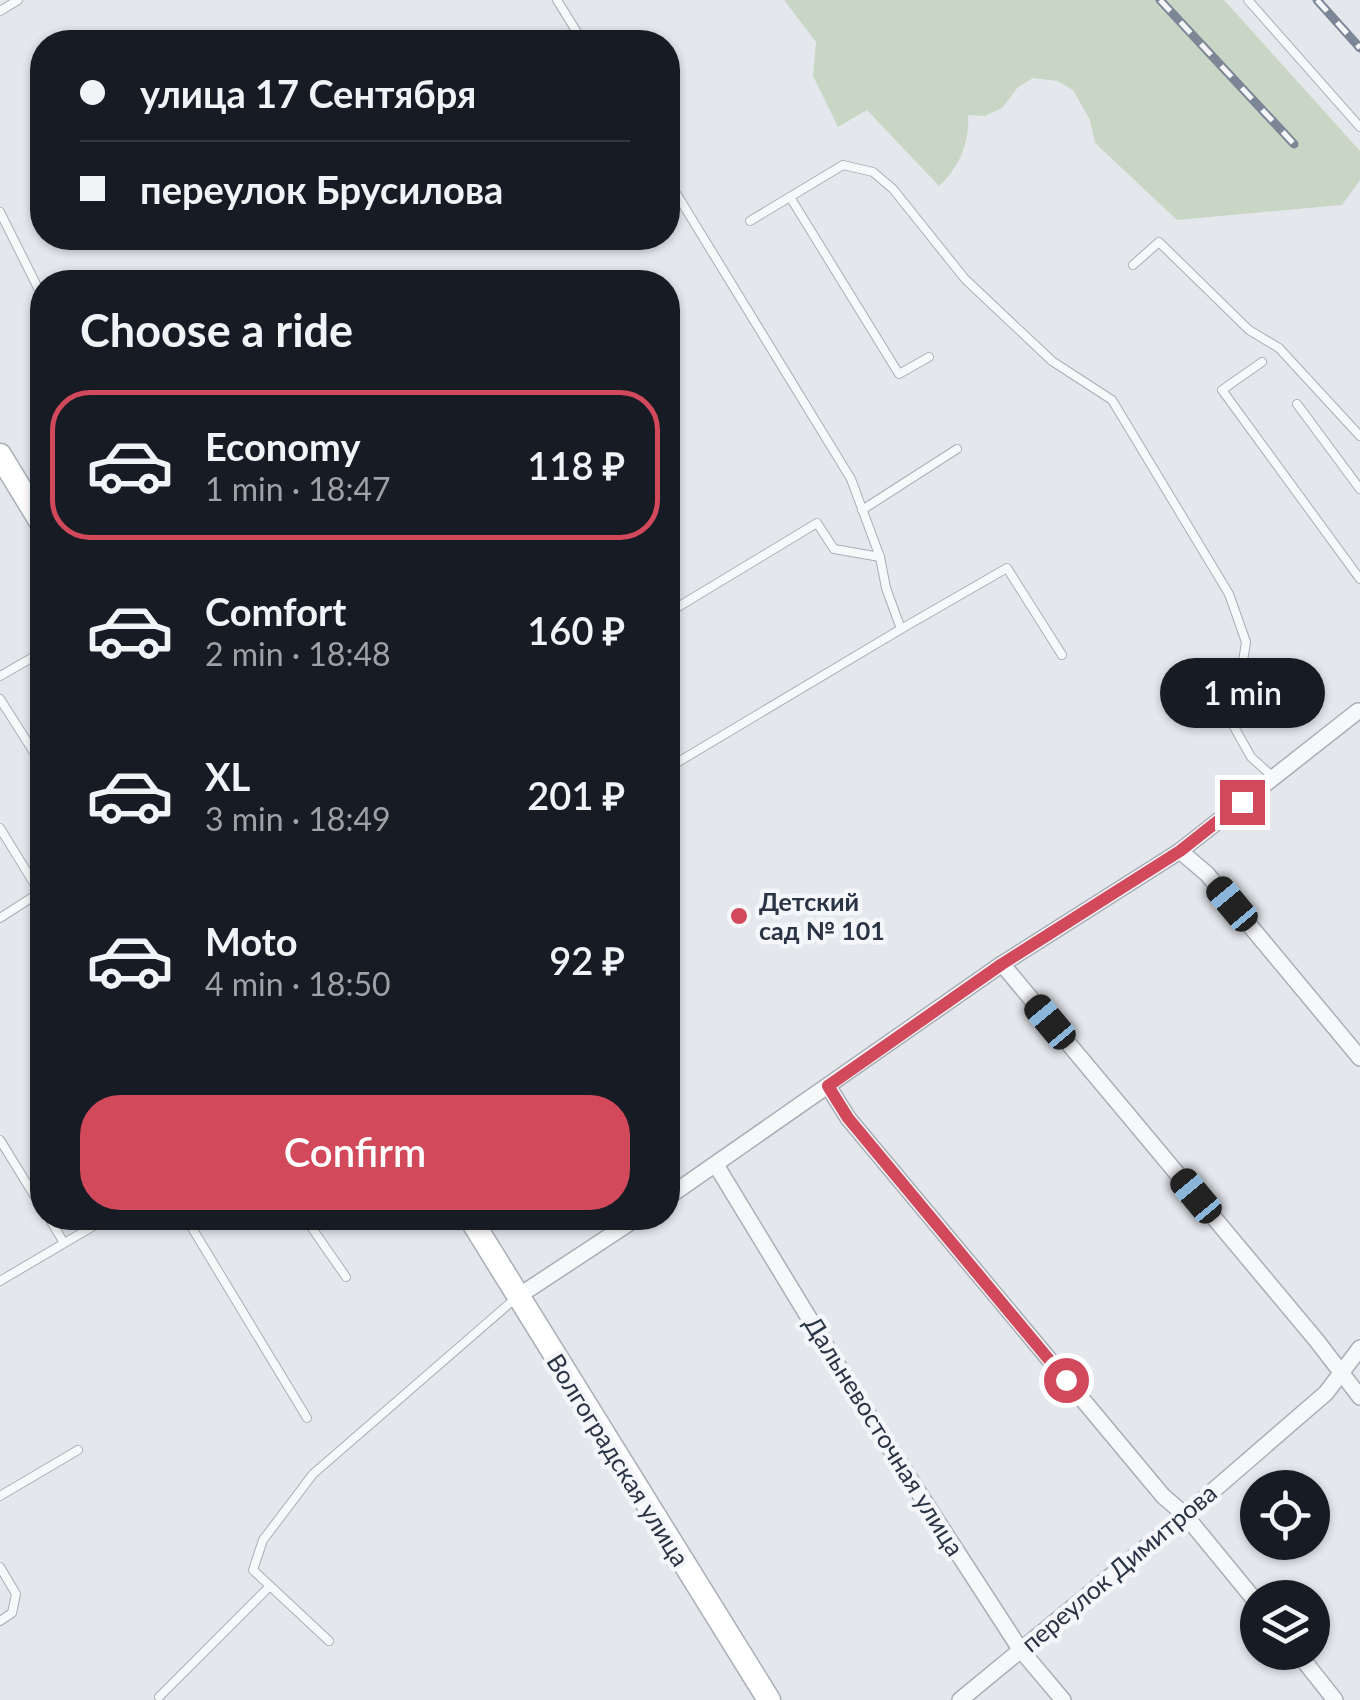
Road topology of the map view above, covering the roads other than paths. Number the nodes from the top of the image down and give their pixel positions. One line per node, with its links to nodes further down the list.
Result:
1 (18, 0): 4 (lane)
2 (557, 0): 5 (lane)
3 (1248, 0): 6 (lane)
4 (0, 12)
5 (576, 30)
6 (1360, 127)
7 (790, 197): 10 (lane); 13 (lane); 33 (lane)
8 (680, 200): 21 (lane)
9 (0, 212): 12 (lane)
10 (750, 221)
11 (1134, 265): 16 (lane)
12 (30, 272)
13 (929, 357)
14 (1262, 362): 23 (lane)
15 (1296, 404): 19 (lane)
16 (1360, 436)
17 (958, 450): 21 (lane)
18 (0, 455): 20 (main road)
19 (1360, 489)
20 (30, 504)
21 (862, 510): 22 (lane)
22 (880, 557): 24 (lane); 25 (lane)
23 (1360, 579)
24 (680, 606)
25 (901, 629): 26 (lane); 32 (lane)
26 (1062, 655)
27 (30, 659): 28 (lane)
28 (0, 676)
29 (0, 699): 31 (lane)
30 (1358, 711): 33 (street)
31 (30, 747)
32 (680, 761)
33 (1273, 778): 35 (street)
34 (0, 828): 36 (lane)
35 (1180, 851): 39 (street); 40 (street)
36 (30, 875)
37 (30, 899): 38 (lane)
38 (0, 918)
39 (1002, 964): 41 (street); 57 (street)
40 (1360, 1058)
41 (828, 1086): 43 (street); 62 (street)
42 (0, 1140): 44 (lane)
43 (716, 1165): 45 (street); 68 (street, Дальневосточная улица)
44 (30, 1189)
45 (680, 1189)
46 (56, 1230): 52 (lane)
47 (86, 1230): 52 (lane)
48 (193, 1230): 59 (lane)
49 (313, 1230): 53 (lane)
50 (477, 1230): 55 (main road, Волгоградская улица)
51 (619, 1230): 55 (street)
52 (64, 1243): 54 (lane)
53 (346, 1277)
54 (0, 1281)
55 (517, 1298): 65 (lane); 71 (main road, Волгоградская улица)
56 (1360, 1348): 57 (street, переулок Димитрова)
57 (1340, 1374): 58 (street); 62 (street, переулок Димитрова)
58 (1360, 1397)
59 (307, 1418)
60 (78, 1450): 61 (lane)
61 (0, 1496)
62 (1185, 1515): 64 (street); 68 (street, переулок Димитрова)
63 (0, 1566): 66 (lane)
64 (1240, 1582)
65 (270, 1586): 67 (lane); 70 (lane)
66 (0, 1621)
67 (329, 1641)
68 (1020, 1649): 72 (street, переулок Димитрова); 73 (street, Дальневосточная улица)
69 (1311, 1670): 74 (street)
70 (159, 1697)
71 (769, 1700)
72 (960, 1700)
73 (1063, 1700)
74 (1335, 1700)

